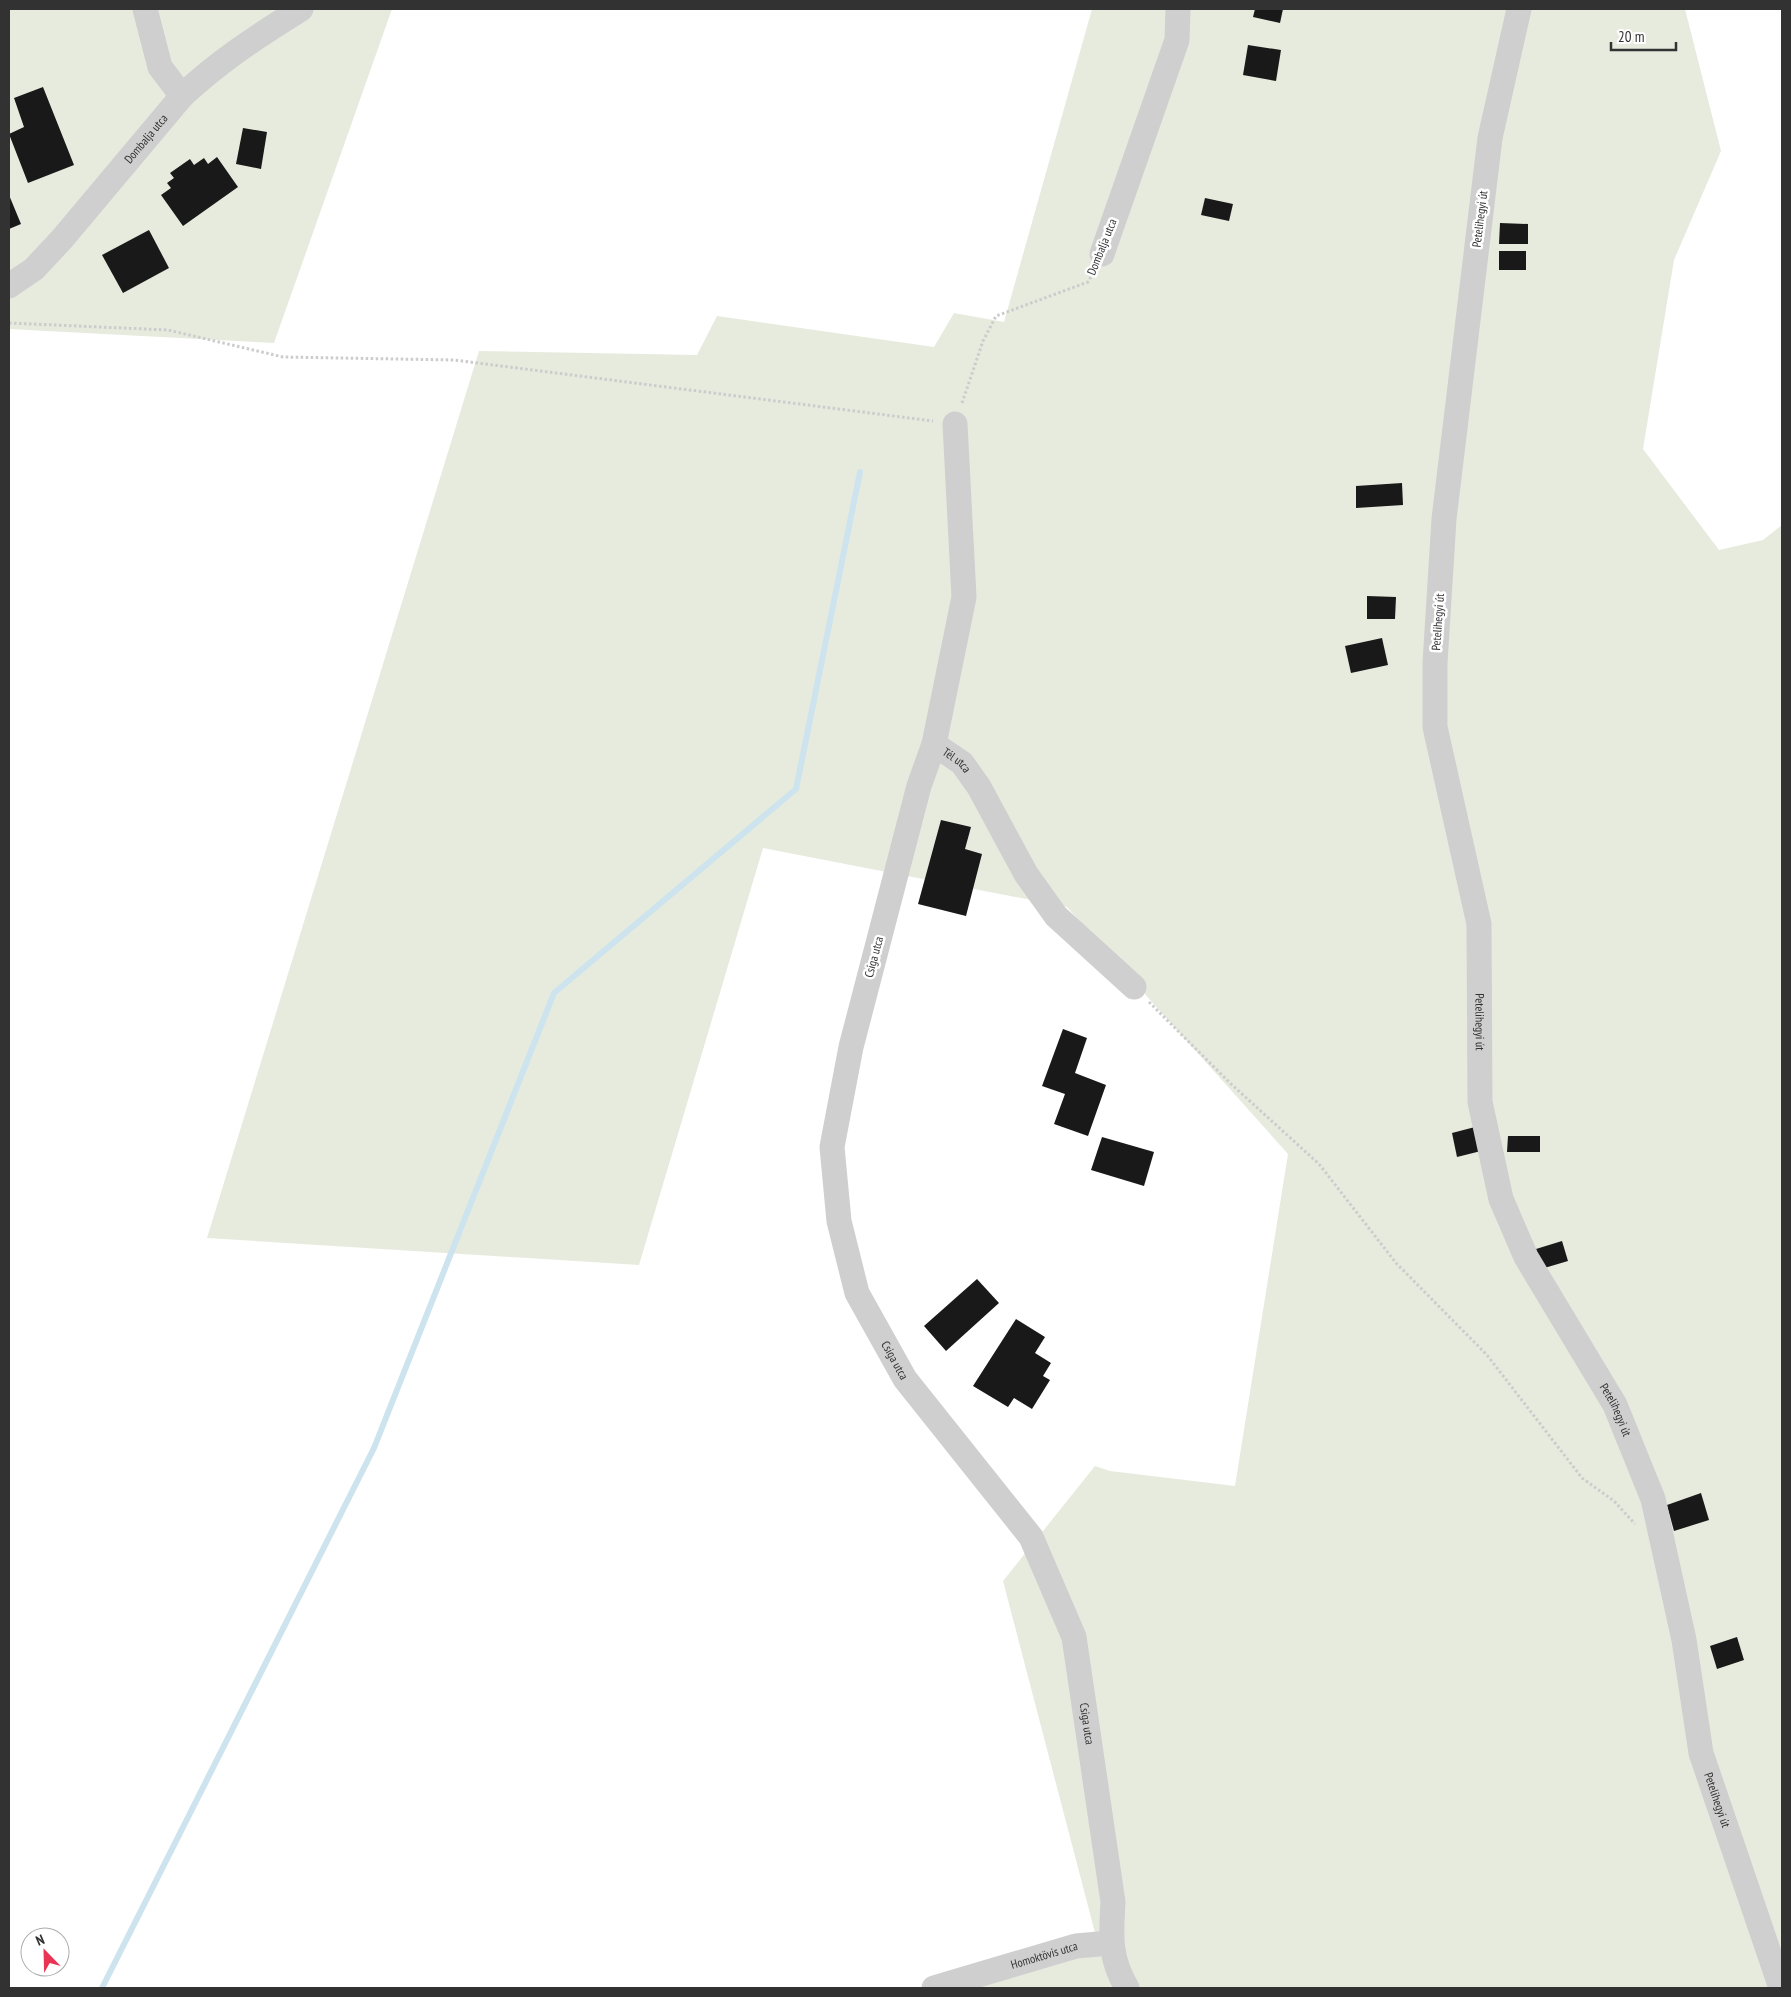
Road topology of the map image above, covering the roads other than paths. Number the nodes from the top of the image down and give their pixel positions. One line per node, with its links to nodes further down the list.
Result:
1 (144, 9): 5 (street)
2 (301, 9): 5 (street, Dombalja utca)
3 (1178, 9): 6 (street, Dombalja utca)
4 (1519, 9): 14 (street, Petelihegyi út)
5 (182, 96): 7 (street, Dombalja utca)
6 (1102, 254)
7 (9, 286)
8 (955, 424): 9 (street, Tél utca)
9 (934, 744): 10 (street, Tél utca); 11 (street, Csiga utca)
10 (1134, 987)
11 (1110, 1943): 12 (street, Homoktövis utca); 13 (street)
12 (934, 1988)
13 (1127, 1988)
14 (1781, 1988)

